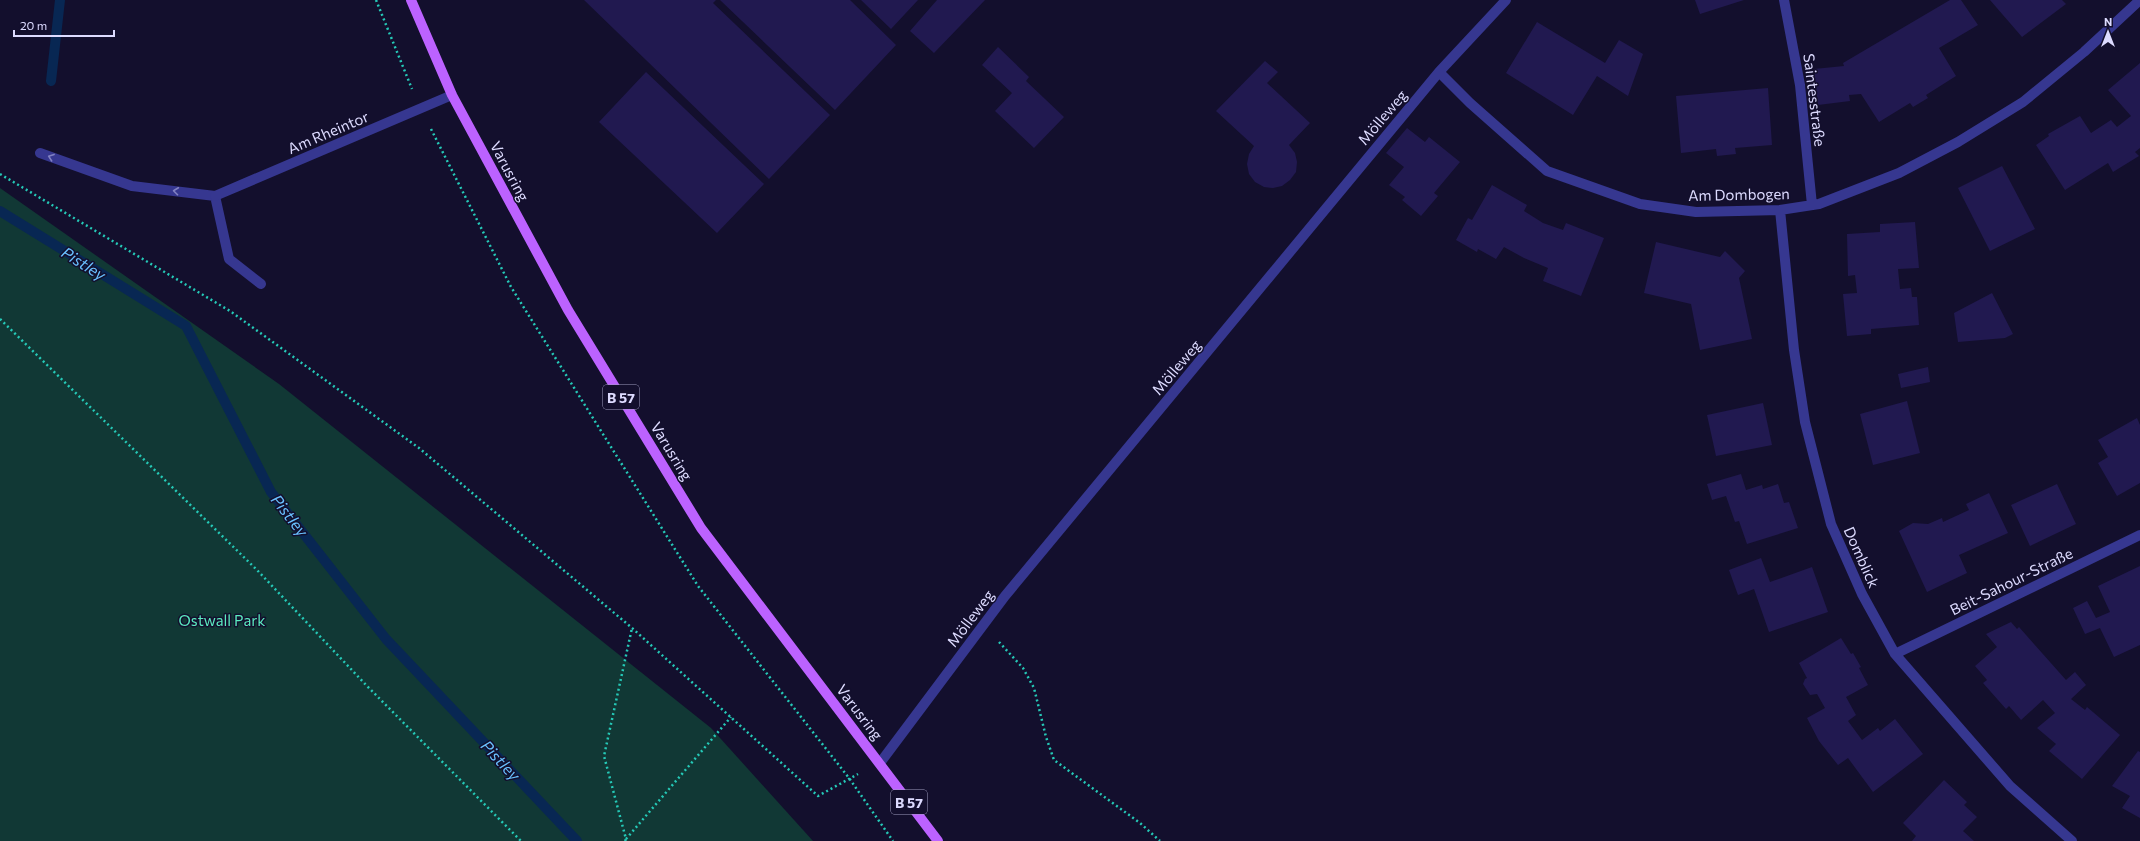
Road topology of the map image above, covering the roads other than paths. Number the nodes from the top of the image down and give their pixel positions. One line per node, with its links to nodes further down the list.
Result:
1 (411, 0): 6 (main road, Varusring / B 57)
2 (1506, 0): 5 (street, Mölleweg)
3 (1784, 0): 9 (street, Saintesstraße)
4 (2140, 0): 9 (street, Am Dombogen)
5 (1440, 72): 10 (street, Am Dombogen); 14 (street, Mölleweg)
6 (452, 95): 8 (street, Am Rheintor); 14 (main road, Varusring / B 57)
7 (40, 153): 8 (street, one-way to 7)
8 (215, 196): 11 (street)
9 (1812, 205): 10 (street, Am Dombogen)
10 (1780, 210): 13 (street, Domblick)
11 (261, 284)
12 (2140, 535): 13 (street, Beit-Sahour-Straße)
13 (1896, 654): 16 (street, Domblick)
14 (880, 763): 15 (main road, Varusring / B 57)
15 (938, 841)
16 (2072, 841)

